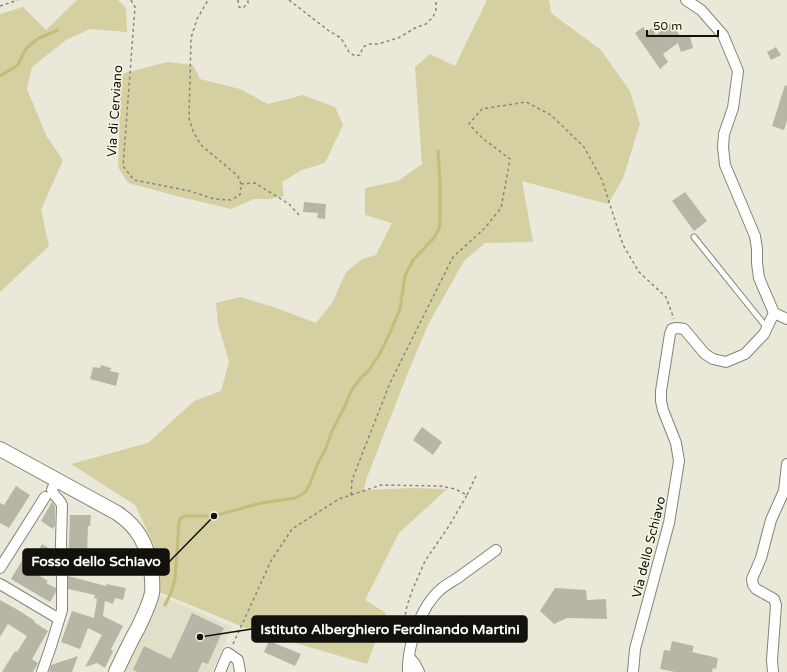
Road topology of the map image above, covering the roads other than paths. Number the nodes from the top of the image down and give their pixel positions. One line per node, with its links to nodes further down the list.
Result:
1 (686, 0): 3 (street)
2 (694, 237): 5 (lane)
3 (774, 312): 4 (street); 5 (street)
4 (787, 319)
5 (767, 328): 21 (street, Via dello Schiavo)
6 (0, 449): 8 (main road)
7 (787, 464): 22 (street)
8 (56, 480): 13 (street); 16 (main road)
9 (45, 498): 11 (street)
10 (496, 550): 14 (street)
11 (0, 568)
12 (0, 584): 13 (street)
13 (59, 619): 15 (street)
14 (409, 657): 19 (street); 20 (street)
15 (42, 672)
16 (116, 672)
17 (220, 672): 18 (street)
18 (240, 672)
19 (408, 672)
20 (419, 672)
21 (633, 672)
22 (774, 672)

